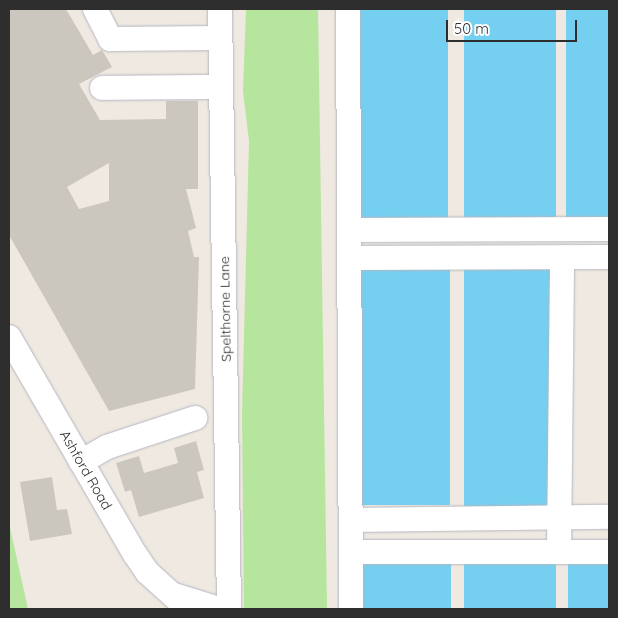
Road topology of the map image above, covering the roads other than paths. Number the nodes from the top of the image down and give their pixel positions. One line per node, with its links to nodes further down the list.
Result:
1 (95, 9): 4 (street)
2 (220, 9): 4 (street, Spelthorne Lane)
3 (348, 9): 8 (street)
4 (220, 38): 5 (street, Spelthorne Lane)
5 (220, 87): 6 (street); 27 (street, Spelthorne Lane)
6 (102, 88)
7 (609, 229): 9 (street)
8 (350, 230): 9 (street); 13 (street)
9 (458, 230): 10 (street)
10 (458, 257): 11 (street); 13 (street)
11 (562, 257): 12 (street); 17 (street)
12 (609, 257)
13 (350, 258): 20 (street)
14 (9, 338): 16 (street, Ashford Road)
15 (195, 418): 16 (street)
16 (81, 462): 25 (street, Ashford Road)
17 (562, 517): 18 (street); 19 (street); 23 (street)
18 (609, 517)
19 (457, 519): 20 (street); 22 (street)
20 (351, 520): 21 (street)
21 (351, 552): 22 (street); 28 (street)
22 (456, 552): 23 (street)
23 (559, 552): 24 (street)
24 (609, 552)
25 (176, 604): 26 (street, Ashford Road)
26 (218, 609)
27 (229, 609)
28 (351, 609)

